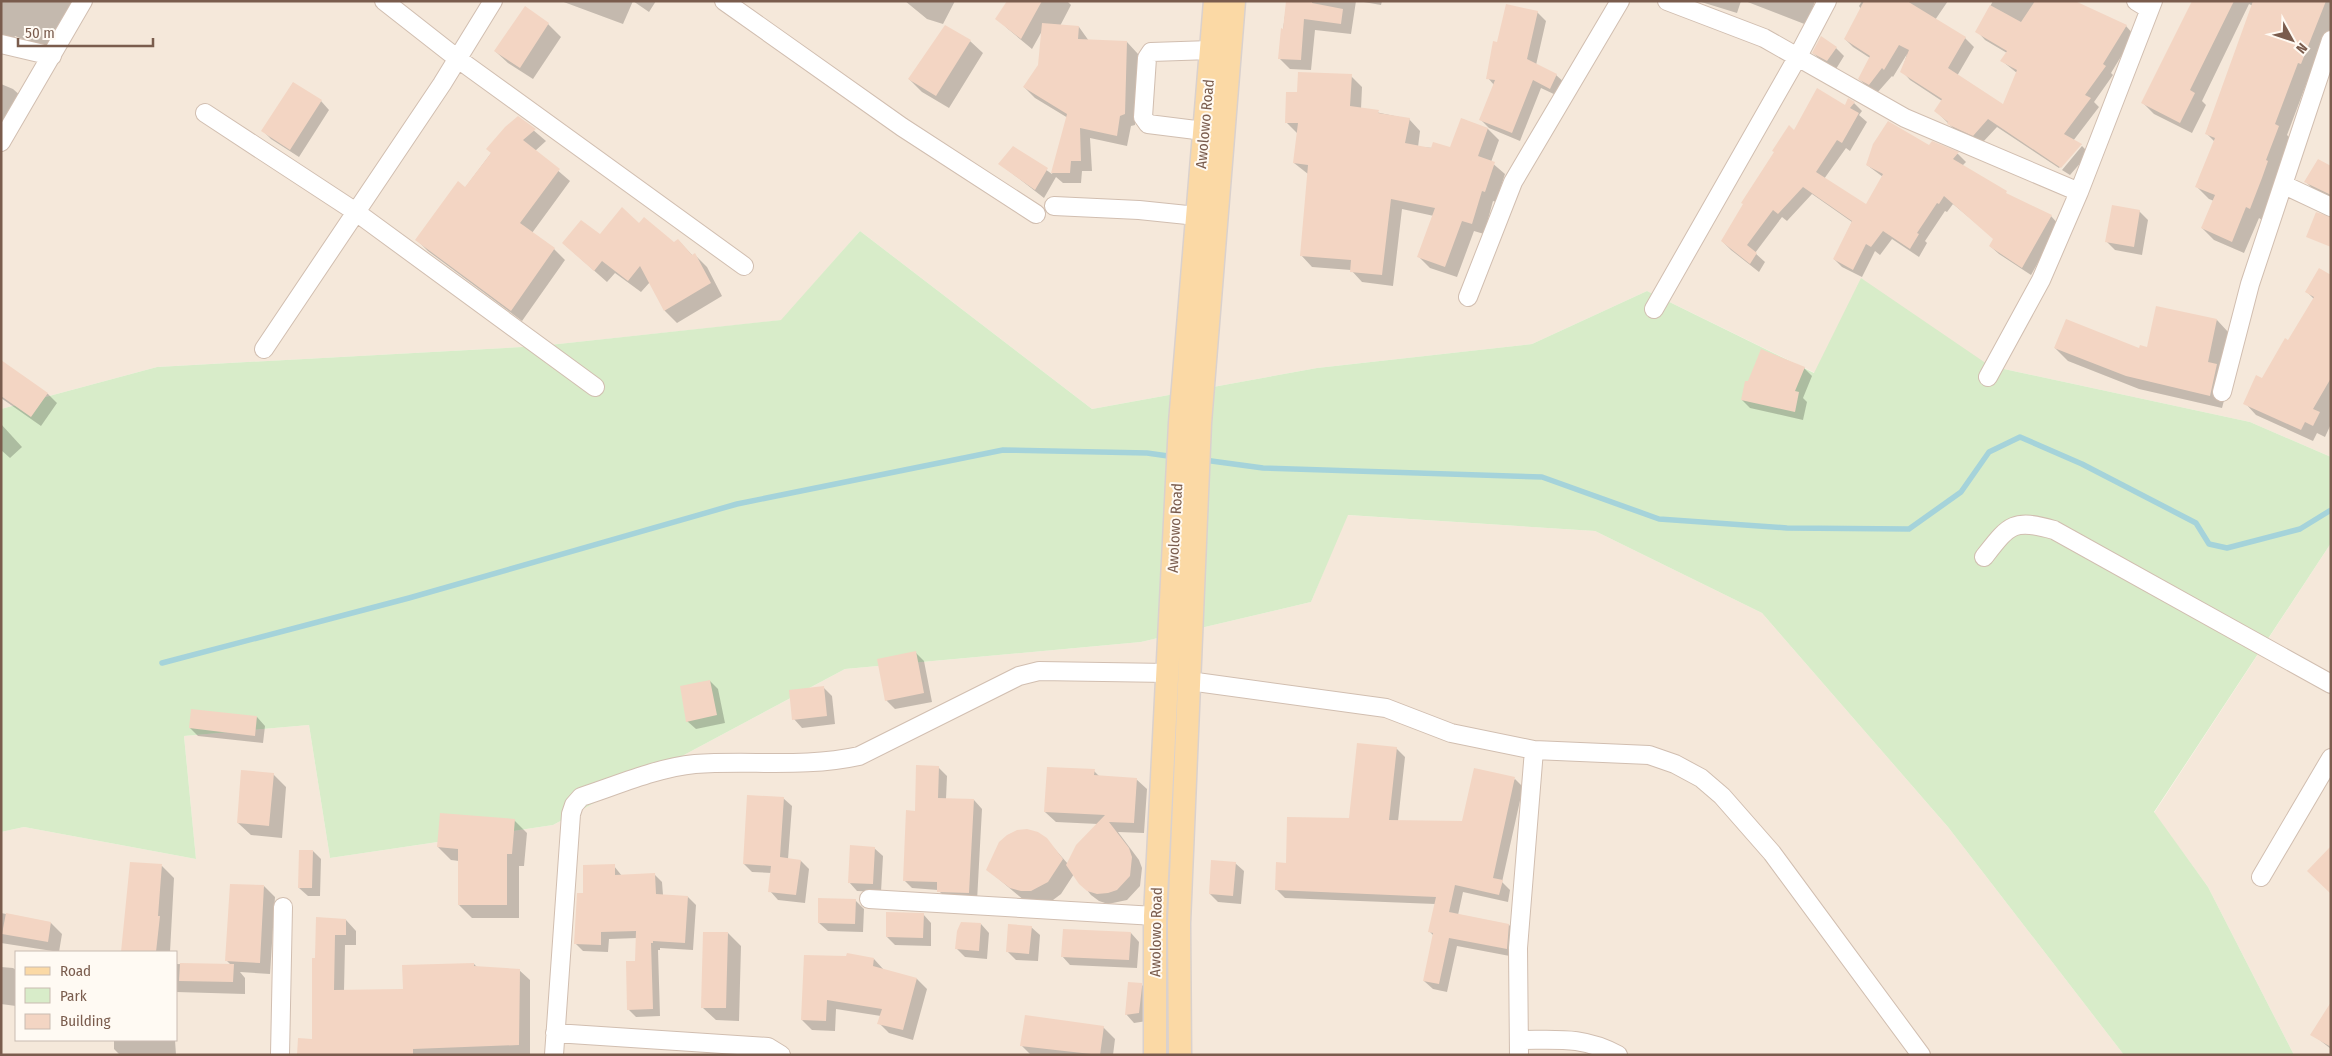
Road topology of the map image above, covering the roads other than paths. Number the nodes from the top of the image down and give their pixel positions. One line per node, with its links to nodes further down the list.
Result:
1 (83, 1): 14 (street)
2 (384, 1): 16 (street)
3 (493, 1): 16 (street)
4 (724, 1): 25 (street)
5 (1215, 1): 13 (main road, Awolowo Road)
6 (1234, 1): 18 (main road, Awolowo Road)
7 (1620, 1): 28 (street)
8 (1668, 1): 15 (street)
9 (1827, 1): 15 (street)
10 (2146, 4): 21 (street)
11 (2331, 40): 20 (street)
12 (1, 44): 14 (street)
13 (1211, 50): 18 (main road, Awolowo Road); 18 (street)
14 (52, 56): 19 (street)
15 (1797, 58): 21 (street); 29 (street)
16 (458, 59): 24 (street); 27 (street)
17 (205, 113): 24 (street)
18 (1214, 130): 26 (main road, Awolowo Road); 34 (main road, Awolowo Road)
19 (1, 142)
20 (2284, 185): 23 (street); 33 (street)
21 (2079, 192): 31 (street)
22 (1054, 206): 26 (street)
23 (2331, 207)
24 (356, 212): 30 (street); 32 (street)
25 (1036, 214)
26 (1197, 216): 34 (main road, Awolowo Road)
27 (744, 266)
28 (1468, 297)
29 (1654, 309)
30 (264, 348)
31 (1988, 377)
32 (595, 387)
33 (2222, 392)
34 (1190, 423): 35 (main road, Awolowo Road)
35 (1188, 492): 37 (main road, Awolowo Road); 38 (main road, Awolowo Road)
36 (1984, 556): 39 (street)
37 (1168, 673): 45 (main road, Awolowo Road); 46 (street)
38 (1189, 681): 40 (street); 52 (main road, Awolowo Road)
39 (2331, 684)
40 (1534, 750): 47 (street); 54 (street)
41 (2331, 758): 42 (street)
42 (2261, 877)
43 (869, 899): 45 (street)
44 (282, 907): 48 (street)
45 (1154, 916): 51 (main road, Awolowo Road)
46 (555, 1033): 49 (street); 50 (street)
47 (1519, 1048): 53 (street)
48 (280, 1055)
49 (554, 1055)
50 (781, 1055)
51 (1155, 1055)
52 (1180, 1055)
53 (1618, 1055)
54 (1921, 1055)

